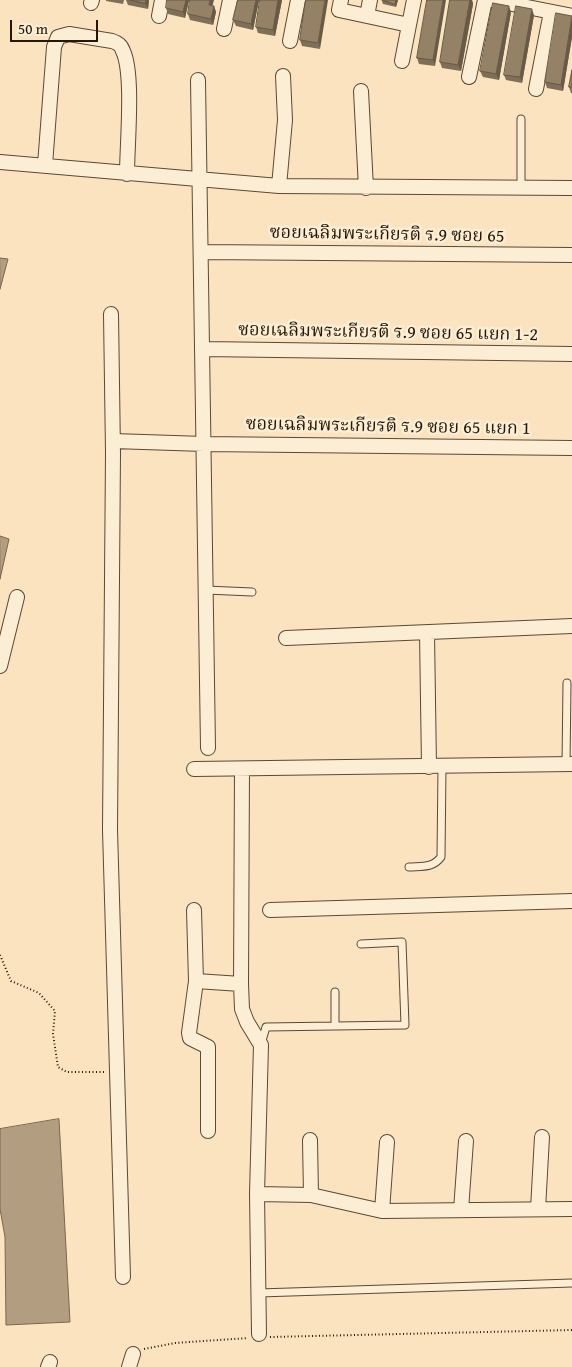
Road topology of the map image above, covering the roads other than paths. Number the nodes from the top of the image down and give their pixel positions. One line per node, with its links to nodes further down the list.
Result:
1 (162, 0): 10 (street)
2 (230, 0): 14 (street)
3 (298, 0): 15 (street)
4 (341, 0): 11 (street)
5 (370, 0): 11 (street)
6 (414, 0): 13 (street)
7 (484, 0): 18 (street)
8 (492, 0): 9 (street)
9 (551, 12): 12 (street); 20 (street)
10 (159, 16)
11 (367, 16): 13 (street)
12 (572, 16)
13 (409, 24): 16 (street)
14 (224, 28)
15 (290, 41)
16 (402, 61)
17 (283, 76): 27 (street)
18 (469, 77)
19 (198, 80): 26 (street)
20 (536, 89)
21 (360, 91): 28 (street)
22 (521, 119): 30 (lane)
23 (0, 162): 24 (street)
24 (44, 165): 25 (street); 25 (street)
25 (127, 174): 26 (street)
26 (202, 181): 27 (street); 31 (street)
27 (279, 186): 28 (street)
28 (366, 188): 30 (street)
29 (572, 188): 30 (street)
30 (521, 190)
31 (201, 252): 32 (street, ซอยเฉลิมพระเกียรติ ร.9 ซอย 65); 34 (street)
32 (572, 255)
33 (112, 314): 36 (street)
34 (203, 349): 35 (street, ซอยเฉลิมพระเกียรติ ร.9 ซอย 65 แยก 1-2); 37 (street)
35 (572, 354)
36 (113, 441): 37 (street, ซอยเฉลิมพระเกียรติ ร.9 ซอย 65 แยก 1); 73 (street)
37 (204, 444): 38 (street, ซอยเฉลิมพระเกียรติ ร.9 ซอย 65 แยก 1); 39 (street)
38 (572, 448)
39 (206, 590): 40 (lane); 47 (street)
40 (252, 592)
41 (17, 597): 45 (street)
42 (572, 626): 43 (street)
43 (427, 633): 44 (street); 49 (street)
44 (286, 638)
45 (0, 666)
46 (567, 683): 48 (lane)
47 (208, 748)
48 (569, 765): 49 (street)
49 (435, 767): 51 (street); 52 (lane)
50 (194, 769): 51 (street)
51 (242, 769): 58 (street)
52 (409, 867)
53 (572, 901): 55 (street)
54 (194, 910): 57 (street)
55 (270, 910)
56 (360, 944): 60 (lane)
57 (196, 981): 58 (street); 62 (street)
58 (241, 984): 61 (street)
59 (335, 992): 60 (lane)
60 (335, 1026): 61 (lane)
61 (261, 1045): 67 (street)
62 (208, 1131)
63 (542, 1137): 70 (street)
64 (310, 1140): 68 (street)
65 (466, 1141): 71 (street)
66 (387, 1142): 72 (street)
67 (257, 1194): 68 (street); 75 (street)
68 (311, 1196): 72 (street)
69 (572, 1208): 70 (street)
70 (538, 1209): 71 (street)
71 (461, 1210): 72 (street)
72 (382, 1211)
73 (123, 1277)
74 (572, 1283): 75 (lane)
75 (259, 1293): 76 (street)
76 (260, 1336)

